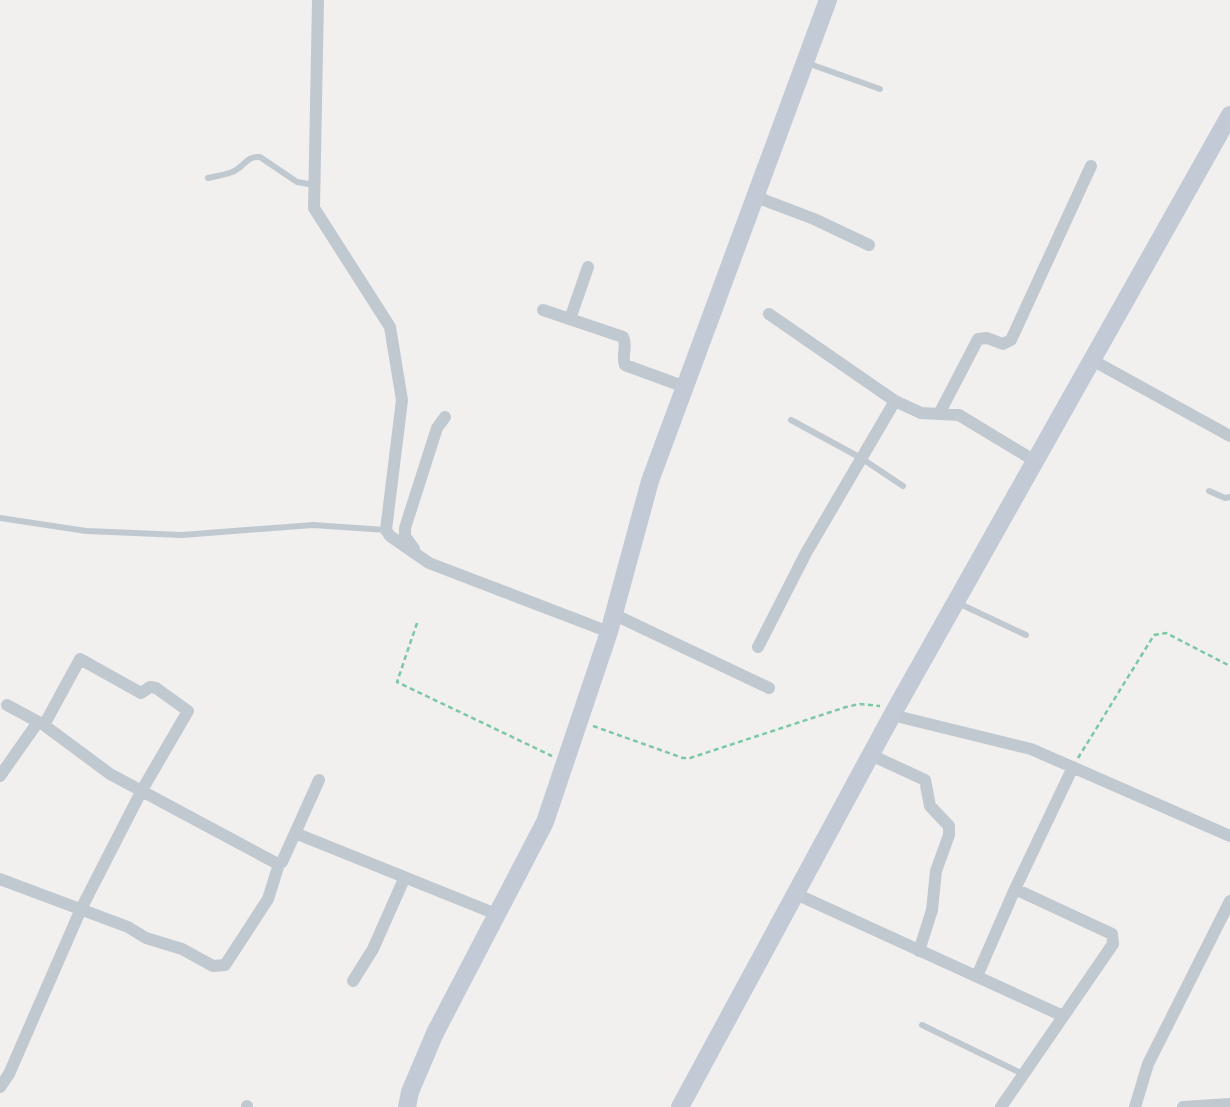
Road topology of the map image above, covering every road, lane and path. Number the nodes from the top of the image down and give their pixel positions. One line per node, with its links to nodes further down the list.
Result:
1 (318, 0): 8 (street)
2 (828, 0): 3 (street)
3 (805, 62): 4 (lane); 9 (street)
4 (880, 89)
5 (1228, 121): 15 (street)
6 (1091, 166): 18 (street)
7 (208, 178): 8 (lane)
8 (314, 185): 28 (street)
9 (756, 197): 10 (street); 16 (street)
10 (869, 245)
11 (588, 267): 14 (street)
12 (544, 310): 14 (street)
13 (769, 314): 17 (street)
14 (570, 319): 16 (street)
15 (1092, 360): 21 (street); 23 (street)
16 (685, 387): 32 (street)
17 (895, 401): 18 (street); 22 (street)
18 (939, 414): 23 (street)
19 (445, 417): 29 (street)
20 (791, 420): 22 (lane)
21 (1229, 433)
22 (861, 458): 24 (lane); 34 (street)
23 (1035, 461): 30 (street)
24 (903, 486)
25 (1209, 491): 26 (lane)
26 (1230, 497)
27 (0, 517): 28 (lane)
28 (386, 530): 29 (street)
29 (418, 555): 32 (street)
30 (956, 602): 33 (lane); 38 (street)
31 (418, 622): 42 (path)
32 (611, 623): 36 (street); 39 (street)
33 (1026, 635)
34 (758, 647)
35 (1230, 666): 43 (path)
36 (769, 688)
37 (7, 705): 40 (street)
38 (894, 712): 39 (path); 41 (street); 43 (street)
39 (579, 722): 42 (street)
40 (41, 724): 44 (street); 46 (street); 46 (street)
41 (871, 755): 53 (street); 57 (street)
42 (566, 762): 56 (street)
43 (1073, 767): 48 (street); 52 (street)
44 (0, 776)
45 (319, 780): 47 (street)
46 (142, 790): 49 (street); 55 (street)
47 (295, 832): 49 (street); 51 (street)
48 (1230, 836)
49 (279, 864): 55 (street)
50 (0, 878): 55 (street)
51 (404, 879): 56 (street); 59 (street)
52 (1015, 889): 58 (street); 60 (street)
53 (796, 894): 57 (street); 66 (street)
54 (1230, 901): 68 (street)
55 (81, 909): 63 (street)
56 (496, 915): 65 (street)
57 (919, 951): 58 (street)
58 (978, 976): 60 (street)
59 (353, 981)
60 (1063, 1016): 62 (street)
61 (922, 1025): 62 (lane)
62 (1023, 1074): 67 (street)
63 (0, 1087)
64 (1230, 1104): 69 (street)
65 (407, 1107)
66 (680, 1107)
67 (1001, 1107)
68 (1135, 1107)
69 (1183, 1107)

